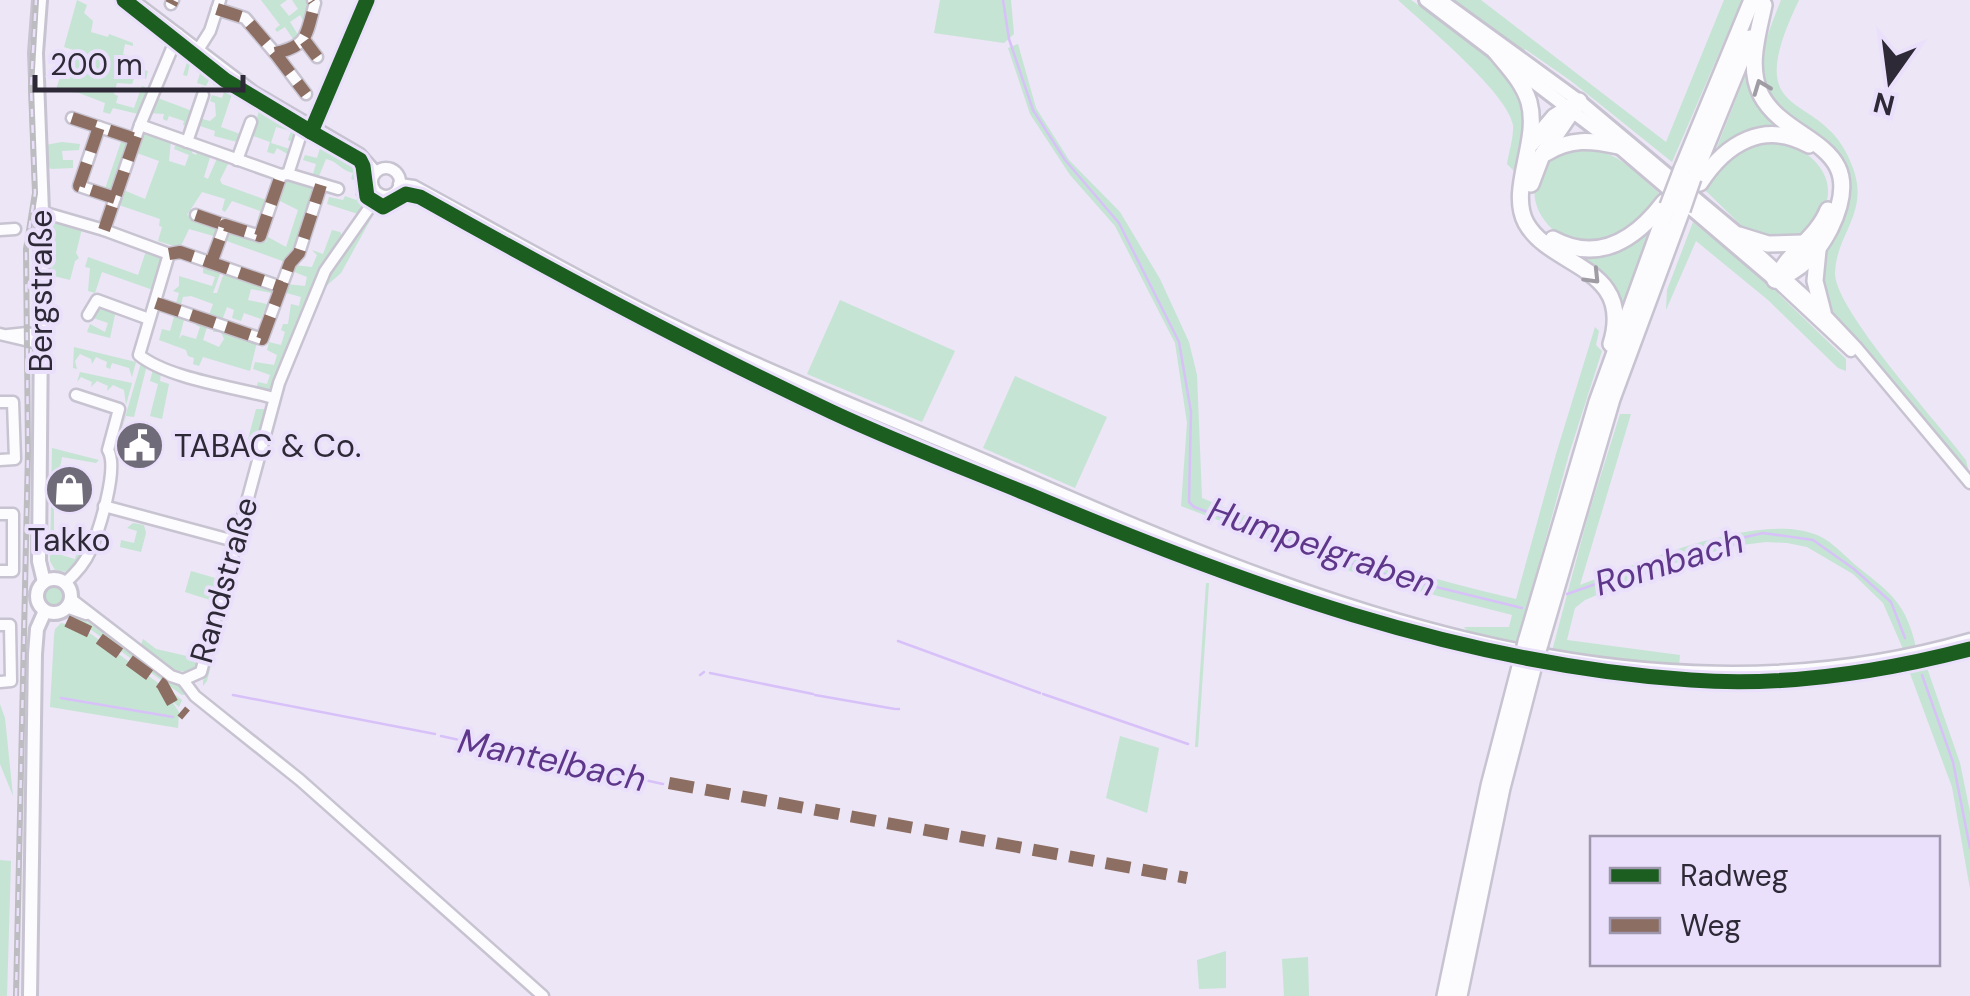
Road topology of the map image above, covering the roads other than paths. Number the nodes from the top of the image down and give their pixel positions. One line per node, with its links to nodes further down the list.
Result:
1 (40, 0): 36 (main road, Bergstraße)
2 (133, 0): 8 (street)
3 (1426, 0): 11 (main road)
4 (1440, 0): 16 (main road)
5 (316, 1): 9 (street)
6 (1760, 2): 29 (highway); 43 (highway, one-way to 6)
7 (218, 4): 10 (street); 12 (street)
8 (178, 34): 10 (street); 18 (street)
9 (304, 40): 12 (street); 13 (street)
10 (198, 50): 27 (street)
11 (1495, 51): 16 (main road); 25 (highway)
12 (275, 53): 14 (street)
13 (318, 57)
14 (306, 94)
15 (203, 95): 23 (street)
16 (1574, 106): 24 (main road); 25 (highway); 42 (main road)
17 (72, 118): 20 (street)
18 (142, 120): 22 (street); 23 (street)
19 (251, 122): 26 (street)
20 (99, 127): 22 (street); 34 (street)
21 (301, 134): 28 (street)
22 (135, 139): 34 (street)
23 (187, 142): 26 (street)
24 (1618, 146): 25 (highway); 46 (main road)
25 (1537, 150): 35 (highway); 58 (highway, one-way to 58)
26 (237, 160): 28 (street)
27 (376, 172): 30 (street); 33 (street)
28 (285, 174): 31 (street); 38 (street)
29 (1692, 177): 35 (highway, bridge); 43 (highway)
30 (400, 184): 33 (street); 70 (street)
31 (321, 185): 32 (street); 47 (street)
32 (338, 189)
33 (379, 194): 56 (street, Randstraße)
34 (114, 198): 41 (street)
35 (1674, 205): 58 (highway); 71 (highway)
36 (42, 215): 41 (street); 53 (main road, Bergstraße)
37 (196, 215): 38 (street)
38 (225, 225): 45 (street)
39 (15, 229): 40 (street, Bergstraße)
40 (0, 230)
41 (104, 230): 44 (street)
42 (1739, 234): 43 (highway); 46 (street)
43 (1810, 246): 46 (highway); 49 (highway)
44 (169, 254): 45 (street); 48 (street)
45 (210, 263): 47 (street)
46 (1780, 276): 49 (street); 54 (street)
47 (282, 287): 48 (street)
48 (156, 302): 51 (street)
49 (1823, 312): 54 (street)
50 (88, 315): 51 (street)
51 (149, 319): 56 (street)
52 (2, 335): 53 (street); 53 (street)
53 (37, 338): 65 (main road, Bergstraße)
54 (1874, 372): 60 (street)
55 (76, 395): 61 (street)
56 (274, 398): 63 (street, Randstraße)
57 (0, 402): 59 (street)
58 (1597, 402): 71 (highway)
59 (0, 460)
60 (1970, 483)
61 (104, 506): 63 (street); 66 (street)
62 (0, 514): 64 (street)
63 (238, 542): 73 (street, Randstraße)
64 (0, 571)
65 (44, 582): 66 (main road); 68 (main road)
66 (65, 583): 67 (main road)
67 (69, 603): 68 (main road); 74 (street)
68 (46, 610): 77 (main road)
69 (0, 625): 75 (street)
70 (1970, 638)
71 (1533, 643): 72 (highway, bridge)
72 (1528, 660): 79 (highway); 80 (highway)
73 (197, 676): 74 (street, Randstraße); 76 (street)
74 (180, 679): 76 (street)
75 (0, 682)
76 (204, 702): 78 (street)
77 (30, 996)
78 (543, 996)
79 (1445, 996)
80 (1458, 996)

